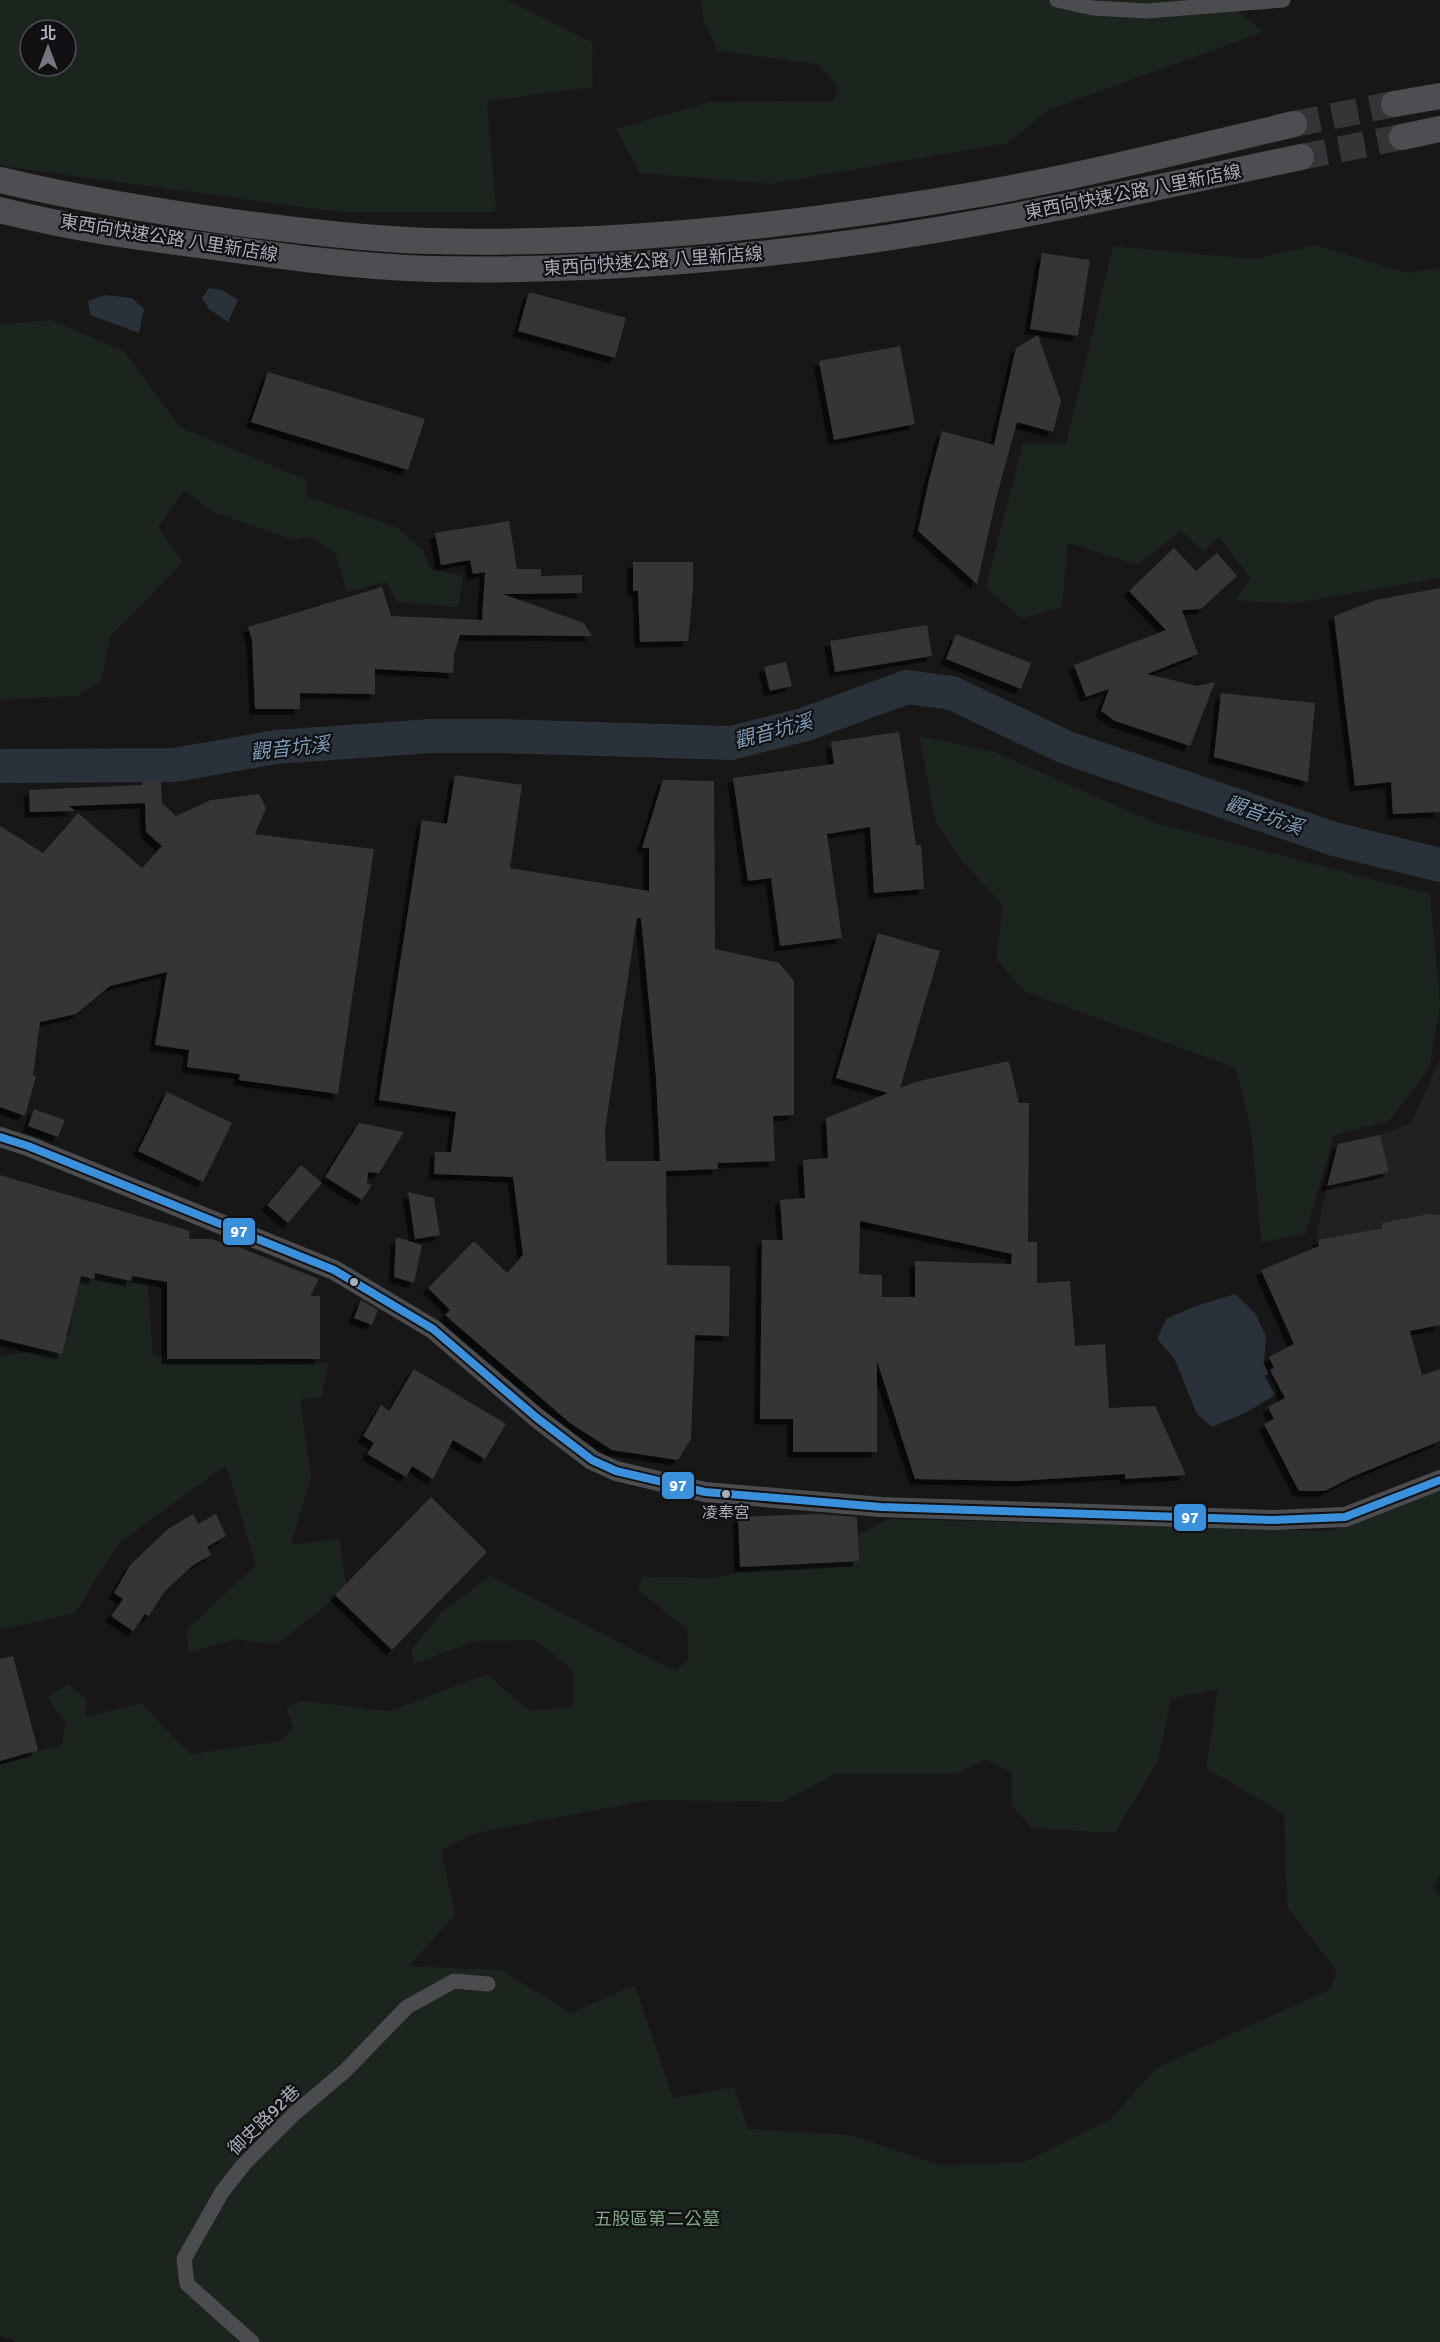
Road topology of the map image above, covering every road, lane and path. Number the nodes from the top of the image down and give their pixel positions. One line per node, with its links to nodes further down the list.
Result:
1 (1058, 0): 2 (street)
2 (1283, 0)
3 (1440, 96): 4 (highway)
4 (1395, 104)
5 (1294, 124): 9 (highway, 東西向快速公路 八里新店線)
6 (1440, 129): 7 (highway)
7 (1402, 137)
8 (1301, 158): 10 (highway, 東西向快速公路 八里新店線)
9 (0, 180)
10 (0, 210)
11 (0, 1137): 12 (street)
12 (1440, 1480)
13 (488, 1984): 14 (street, 御史路92巷)
14 (252, 2342)

